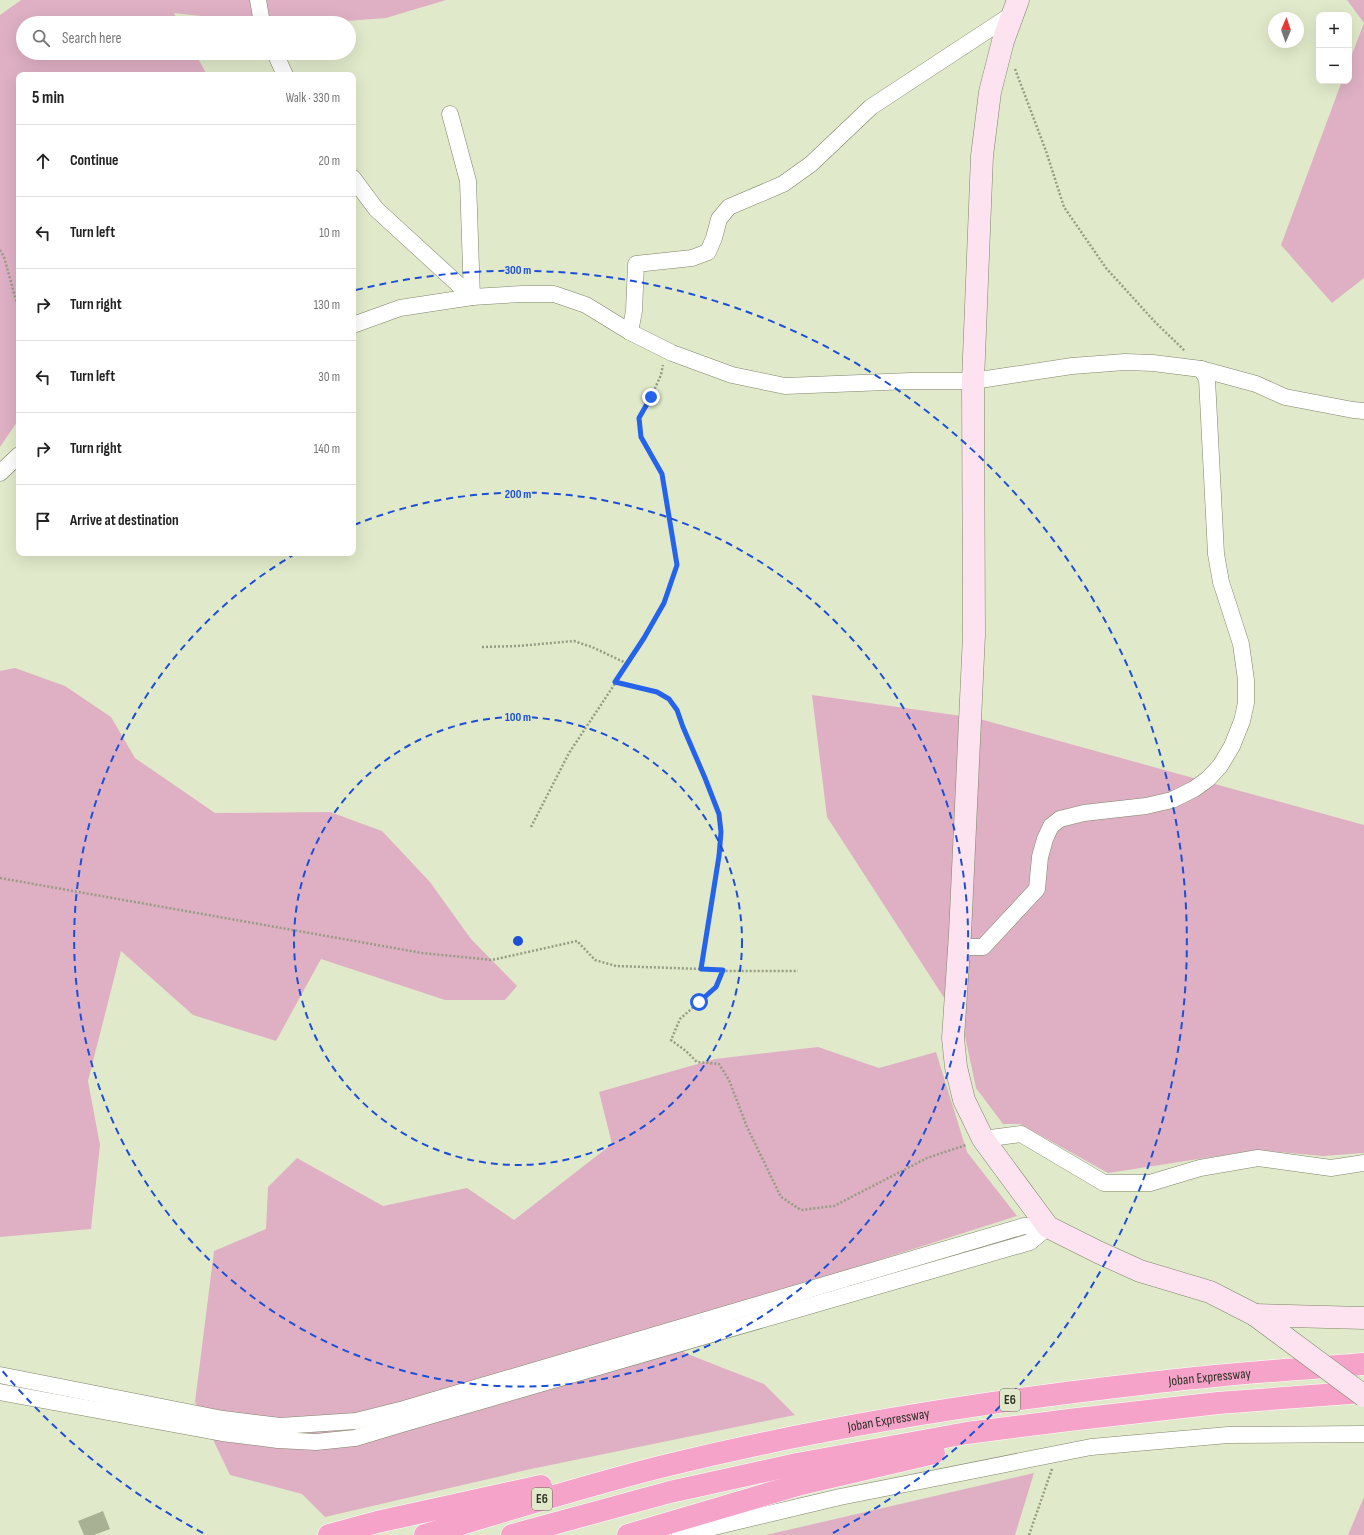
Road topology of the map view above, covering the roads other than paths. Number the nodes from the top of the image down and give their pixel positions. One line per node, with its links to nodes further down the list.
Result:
1 (258, 0): 3 (street)
2 (1016, 7): 10 (street); 12 (street)
3 (261, 16)
4 (278, 60): 5 (street)
5 (284, 72)
6 (450, 114): 8 (street)
7 (356, 182): 8 (street)
8 (472, 297): 9 (street); 10 (street)
9 (356, 324)
10 (630, 332): 12 (street)
11 (1201, 369): 12 (street); 13 (street); 16 (street)
12 (973, 381): 16 (street)
13 (1364, 411)
14 (16, 458): 15 (street)
15 (0, 473)
16 (959, 947): 17 (street)
17 (983, 1140): 18 (street); 19 (street)
18 (1364, 1164)
19 (1048, 1227): 20 (street); 23 (street); 24 (street)
20 (1254, 1315): 21 (street); 26 (street, bridge)
21 (1364, 1318)
22 (1364, 1364): 29 (highway, Joban Expressway / E6)
23 (0, 1374)
24 (0, 1392)
25 (1364, 1392): 27 (highway, Joban Expressway / E6)
26 (1364, 1396)
27 (1069, 1420): 32 (highway, Joban Expressway / E6); 33 (highway)
28 (1364, 1434): 34 (street)
29 (661, 1467): 30 (highway); 31 (highway, Joban Expressway / E6)
30 (329, 1535)
31 (424, 1535)
32 (512, 1535)
33 (628, 1535)
34 (680, 1535)

